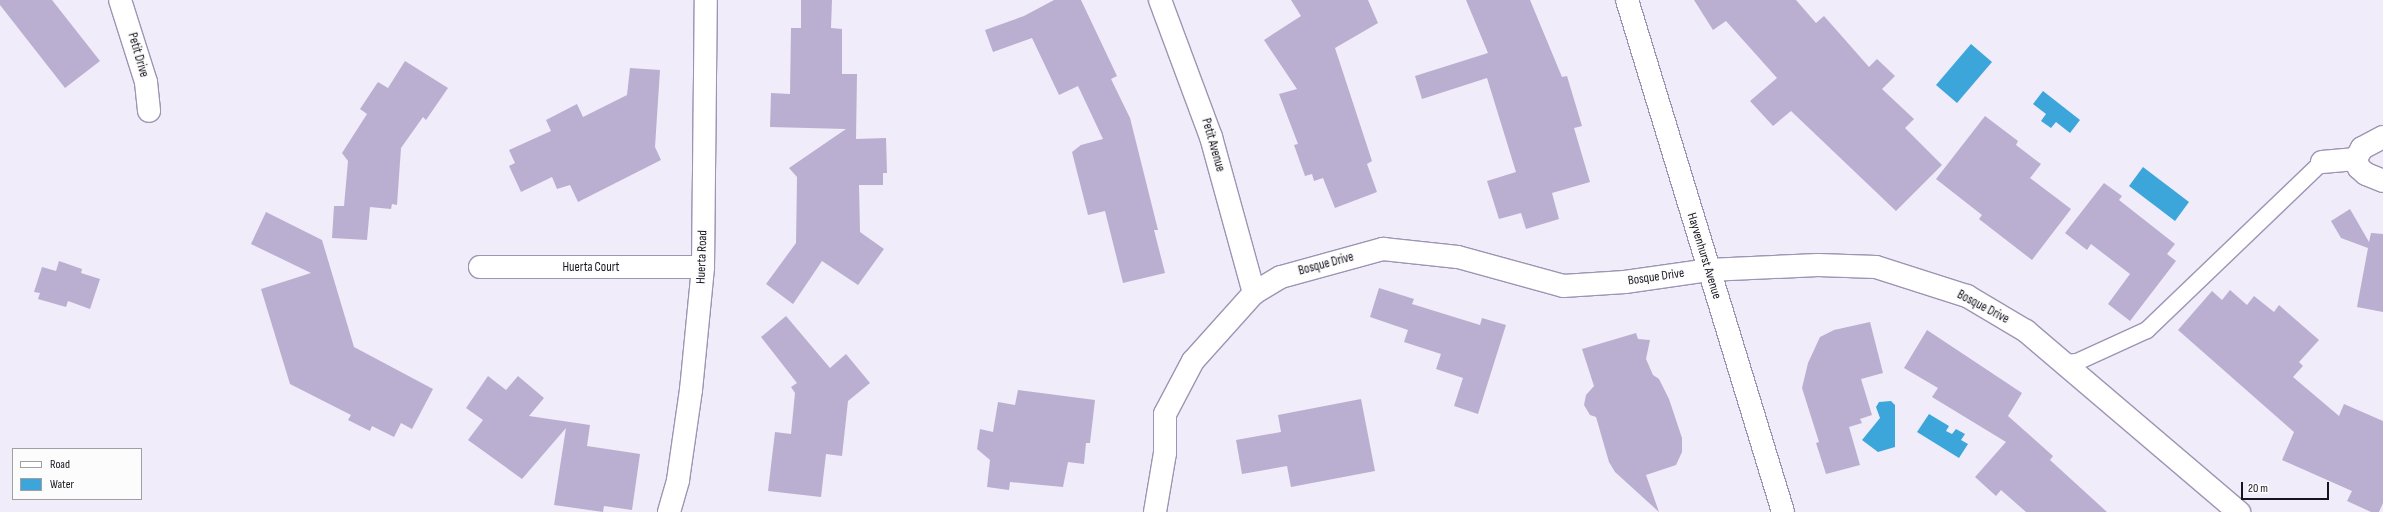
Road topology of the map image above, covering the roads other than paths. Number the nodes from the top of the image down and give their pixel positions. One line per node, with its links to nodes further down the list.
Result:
1 (120, 0): 5 (street, Petit Drive)
2 (706, 0): 11 (street, Huerta Road)
3 (1160, 0): 13 (street, Petit Avenue)
4 (1627, 0): 12 (street, Hayvenhurst Avenue)
5 (149, 111)
6 (2383, 137): 7 (street)
7 (2356, 159): 8 (street); 9 (street)
8 (2322, 162): 14 (lane)
9 (2383, 181)
10 (480, 267): 11 (street, Huerta Court)
11 (703, 267): 15 (street, Huerta Road)
12 (1708, 270): 13 (street, Bosque Drive); 14 (street, Bosque Drive); 17 (street, Hayvenhurst Avenue)
13 (1254, 293): 16 (street, Bosque Drive)
14 (2063, 363): 18 (street, Bosque Drive)
15 (669, 512)
16 (1155, 512)
17 (1783, 512)
18 (2239, 512)

